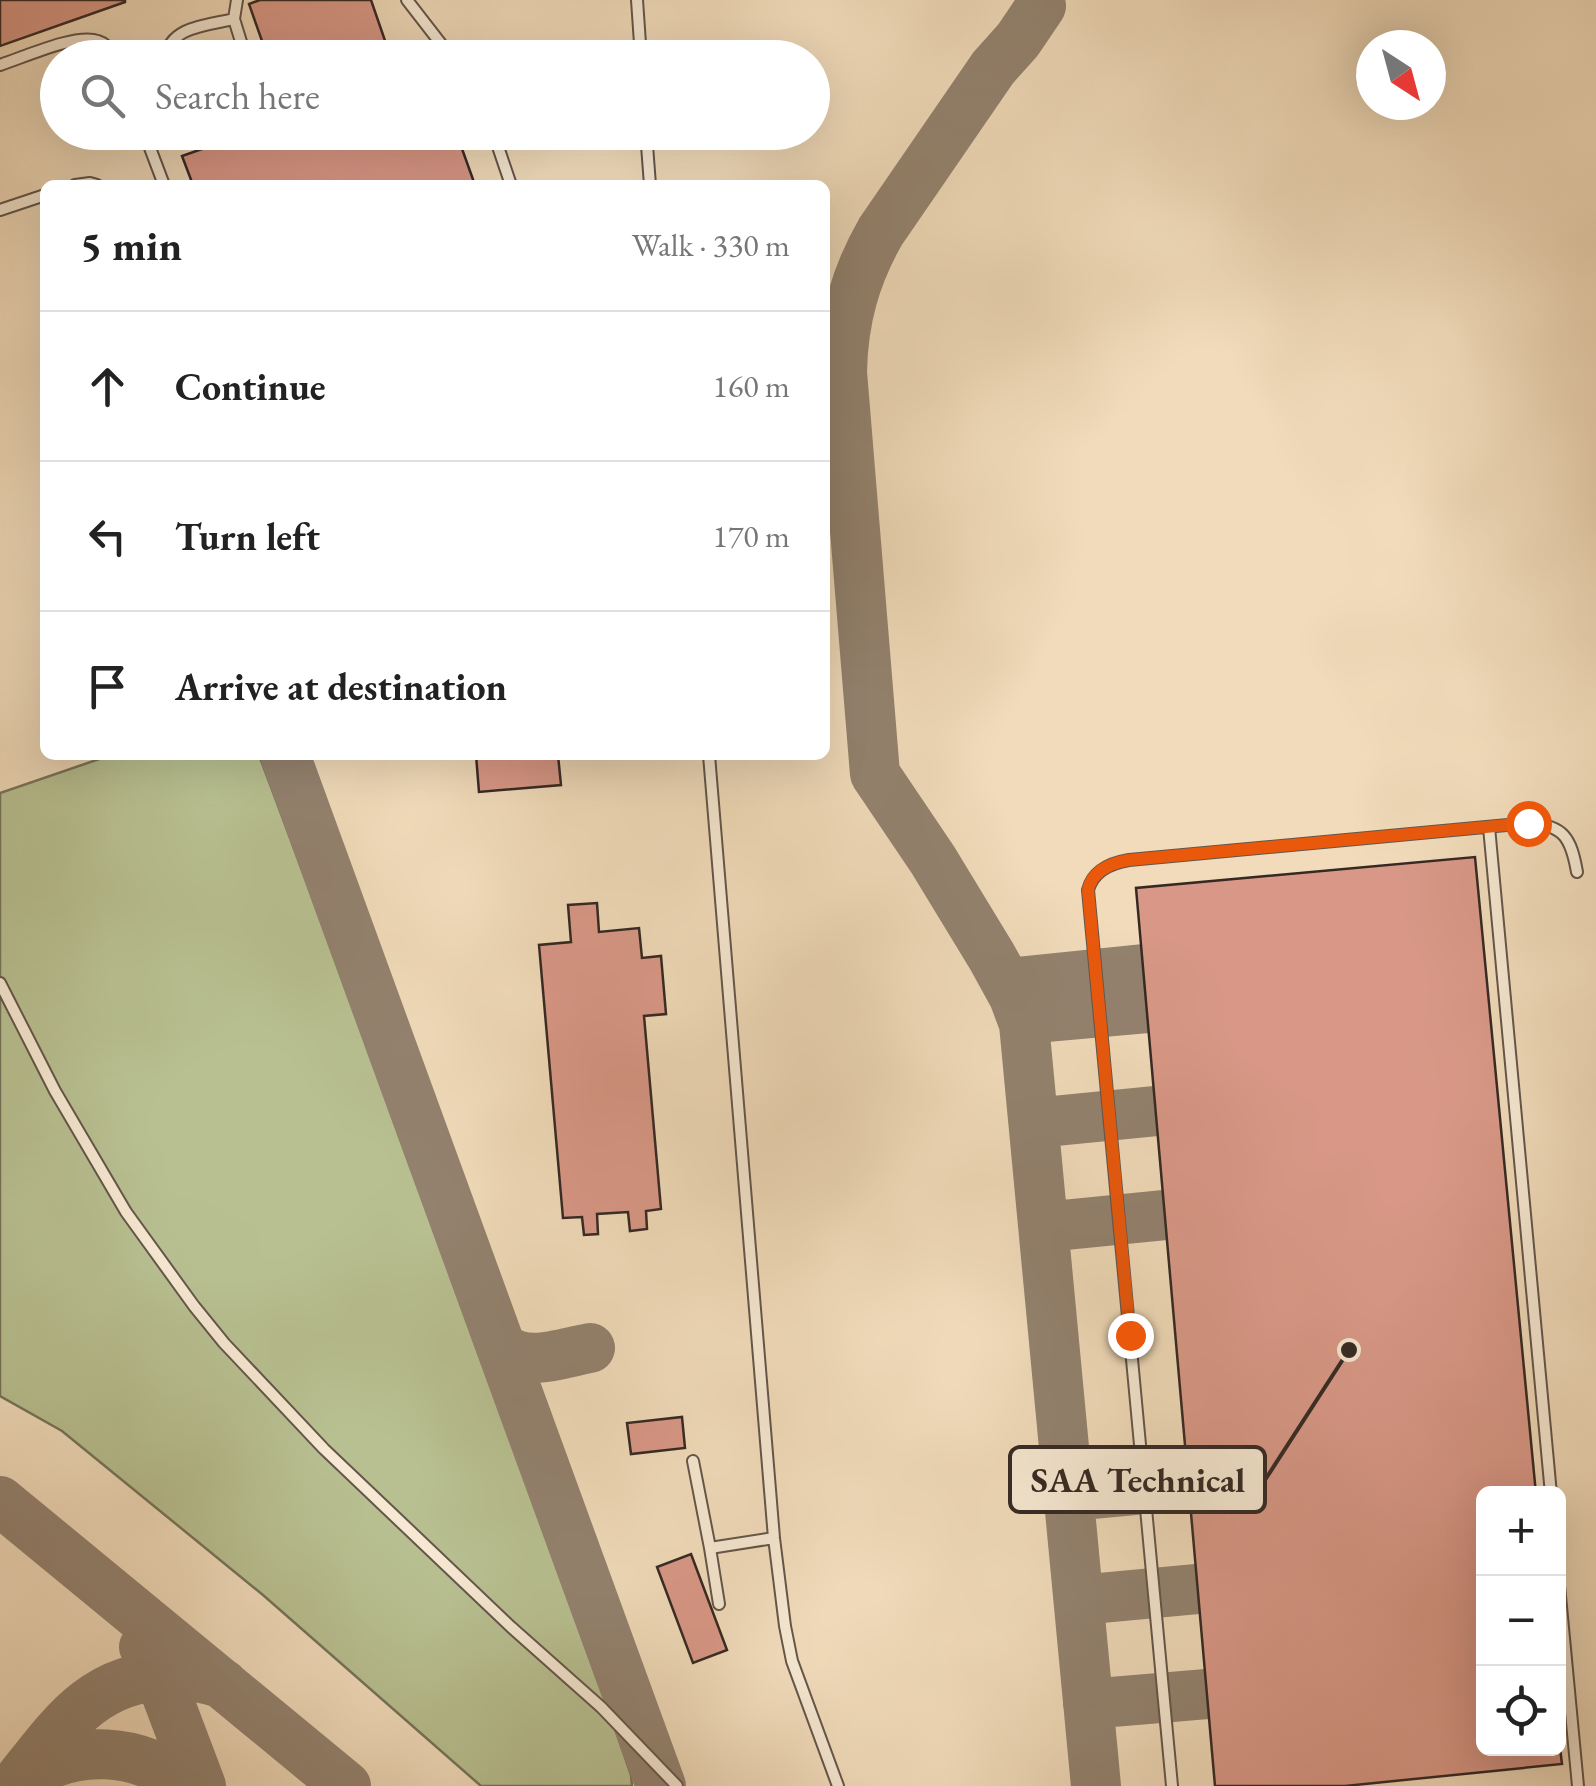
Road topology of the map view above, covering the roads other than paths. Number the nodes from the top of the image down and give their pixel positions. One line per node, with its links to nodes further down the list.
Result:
1 (237, 0): 4 (lane)
2 (407, 0): 7 (lane)
3 (637, 0): 8 (lane)
4 (234, 19): 5 (lane); 6 (lane)
5 (173, 40)
6 (240, 40)
7 (438, 40)
8 (640, 40)
9 (40, 52): 10 (lane)
10 (0, 65)
11 (151, 150): 14 (lane)
12 (499, 150): 15 (lane)
13 (647, 150): 16 (lane)
14 (162, 180)
15 (509, 180)
16 (650, 180)
17 (40, 197): 18 (lane)
18 (0, 210)
19 (708, 760): 25 (lane)
20 (1489, 827): 21 (lane); 24 (lane); 31 (lane)
21 (1577, 872)
22 (0, 983): 29 (lane)
23 (693, 1461): 26 (lane)
24 (1550, 1486)
25 (774, 1538): 26 (lane); 30 (lane)
26 (710, 1548): 28 (lane)
27 (1558, 1576): 32 (lane)
28 (719, 1604)
29 (677, 1786)
30 (838, 1786)
31 (1172, 1786)
32 (1578, 1786)

